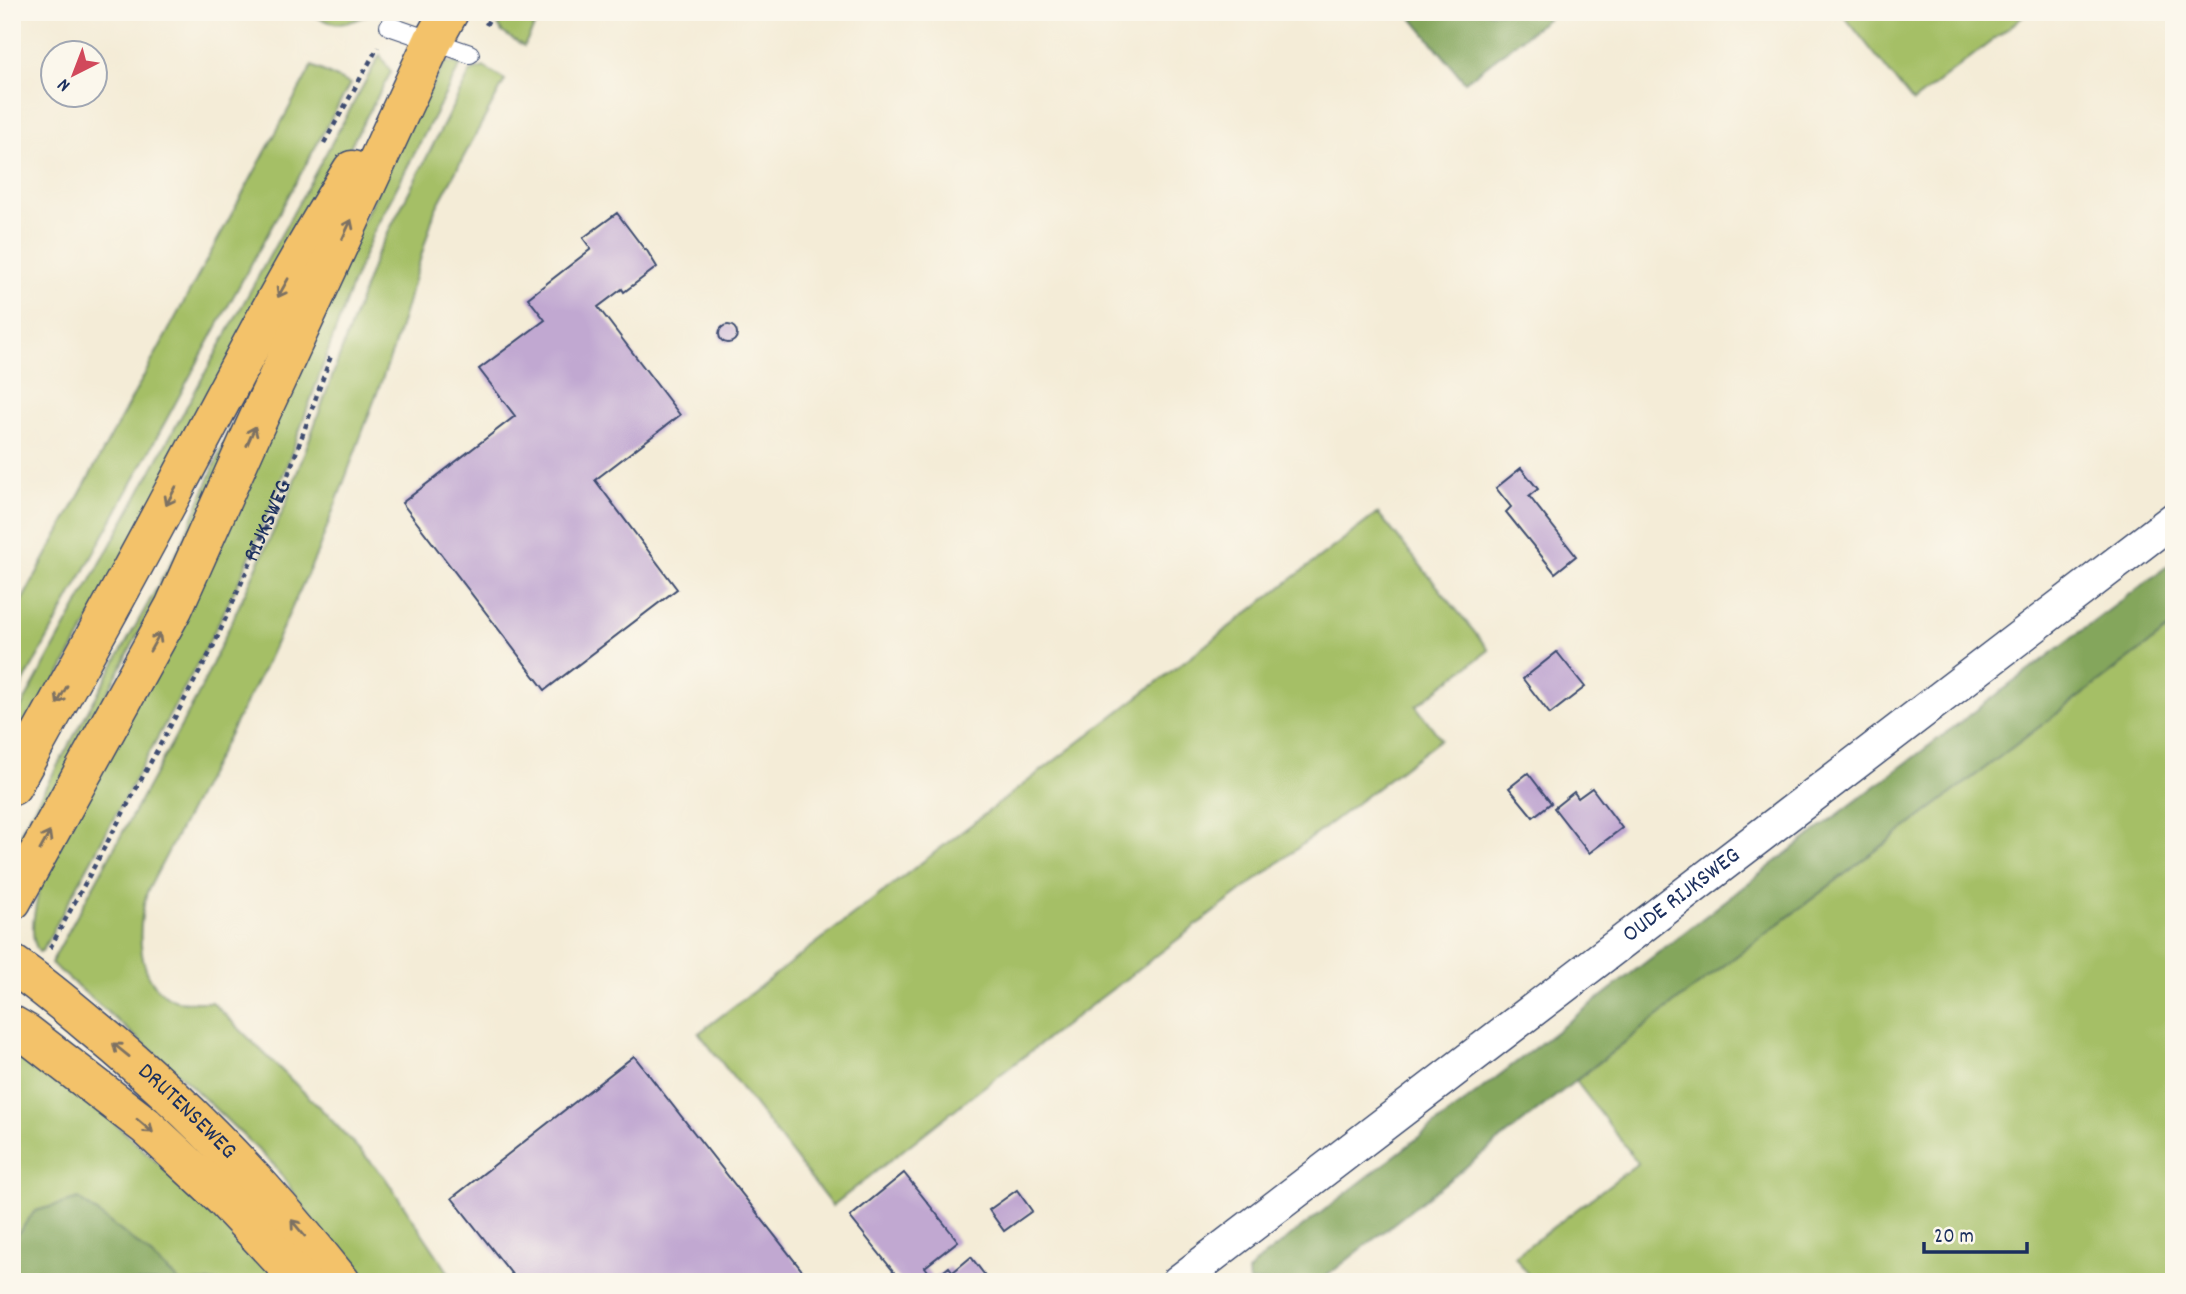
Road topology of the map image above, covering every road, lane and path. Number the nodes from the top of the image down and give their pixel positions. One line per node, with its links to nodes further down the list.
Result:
1 (493, 12): 4 (path)
2 (389, 26): 3 (lane)
3 (441, 27): 4 (lane); 7 (main road, one-way to 7); 8 (main road, RIJKSWEG, one-way to 3)
4 (470, 54)
5 (335, 347): 9 (path, RIJKSWEG)
6 (2174, 519): 11 (street, OUDE RIJKSWEG)
7 (12, 786)
8 (12, 901)
9 (23, 972): 13 (main road, DRUTENSEWEG, one-way to 9)
10 (12, 1025): 12 (main road, DRUTENSEWEG, one-way to 12)
11 (1188, 1278)
12 (302, 1282)
13 (341, 1282)

